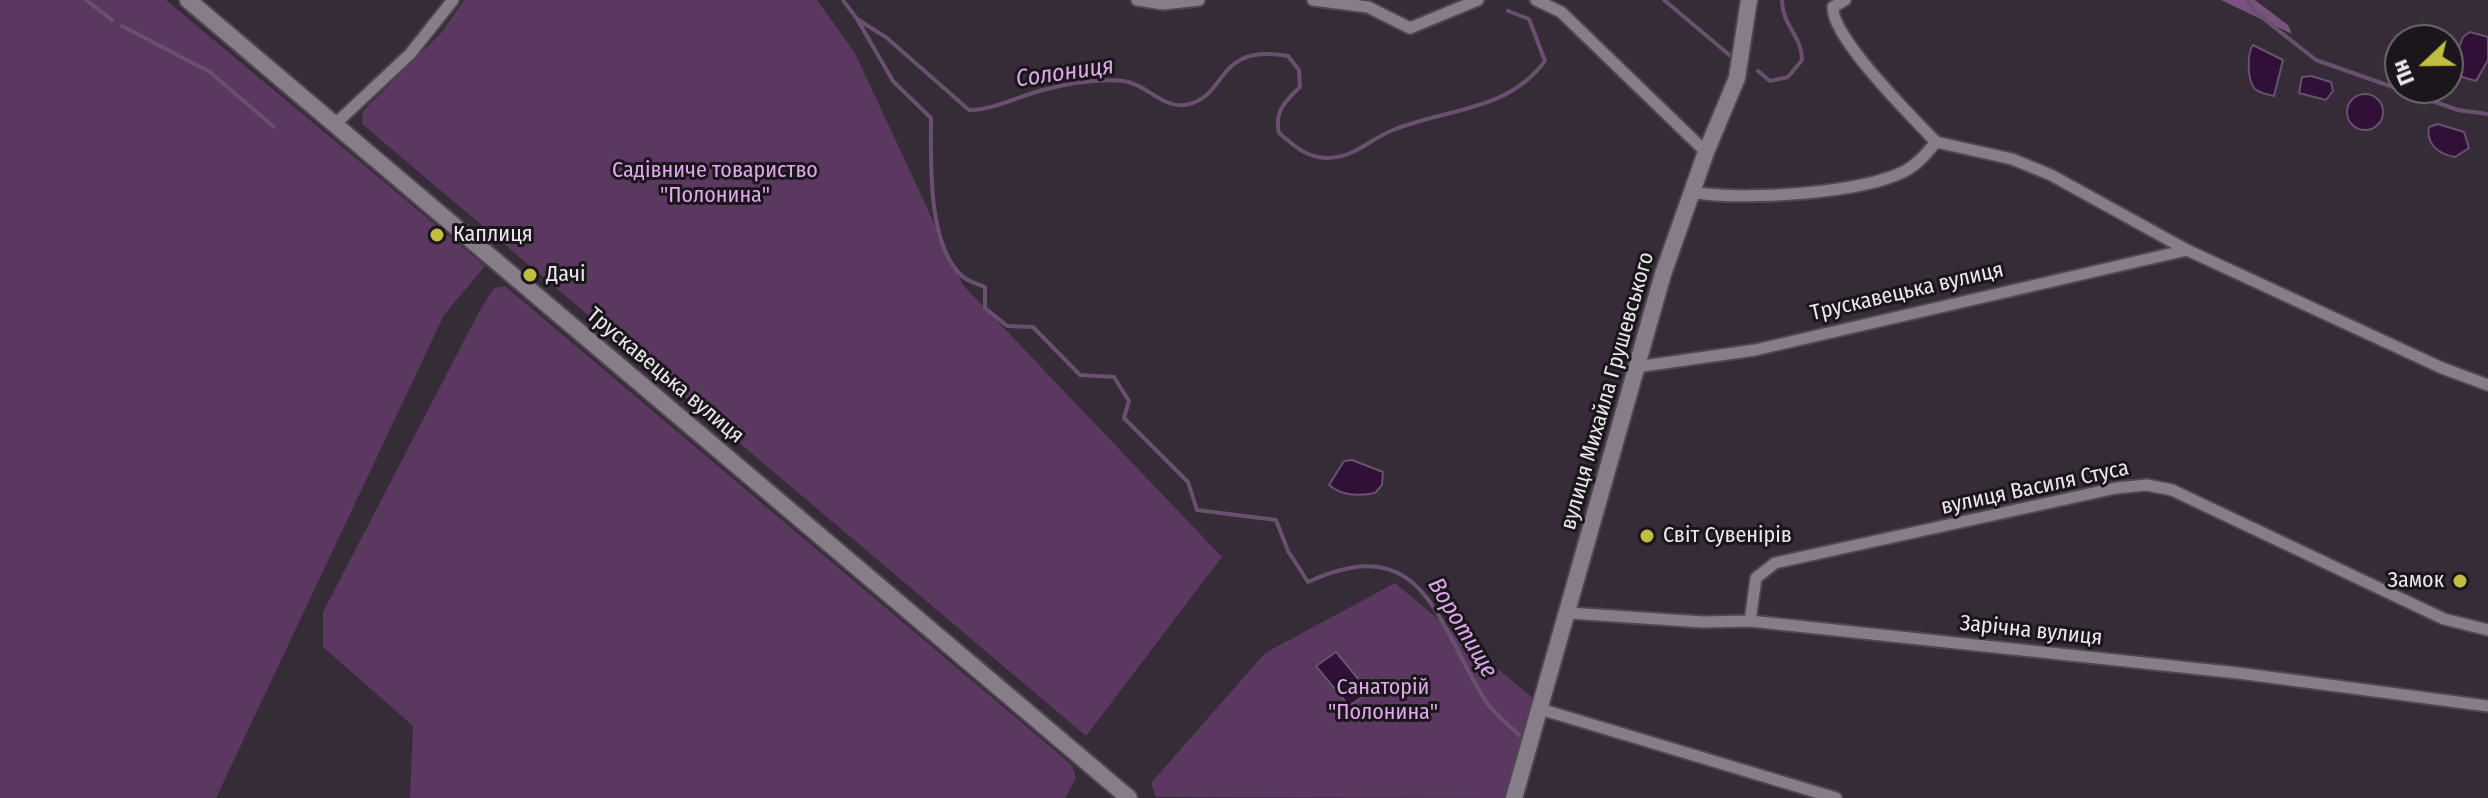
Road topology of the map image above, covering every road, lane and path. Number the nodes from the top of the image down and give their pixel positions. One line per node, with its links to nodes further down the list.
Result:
1 (188, 0): 10 (street, Трускавецька вулиця)
2 (453, 0): 10 (street)
3 (1137, 0): 4 (street)
4 (1199, 0)
5 (1313, 0): 6 (street)
6 (1478, 0)
7 (1536, 0): 12 (street)
8 (1749, 0): 12 (street, вулиця Михайла Грушевського)
9 (1845, 0): 11 (street)
10 (334, 125): 22 (street, Трускавецька вулиця)
11 (1936, 142): 13 (street); 14 (street)
12 (1706, 152): 13 (street, вулиця Михайла Грушевського)
13 (1691, 192): 15 (street, вулиця Михайла Грушевського)
14 (2187, 250): 15 (street, Трускавецька вулиця); 16 (street)
15 (1636, 367): 17 (street, вулиця Михайла Грушевського)
16 (2488, 385)
17 (1569, 613): 18 (street, Зарічна вулиця); 21 (street, вулиця Михайла Грушевського)
18 (1750, 621): 19 (street, вулиця Василя Стуса); 20 (street, Зарічна вулиця)
19 (2488, 630)
20 (2488, 706)
21 (1540, 709): 23 (street, вулиця Михайла Грушевського); 24 (street)
22 (1129, 798)
23 (1514, 798)
24 (1836, 798)

